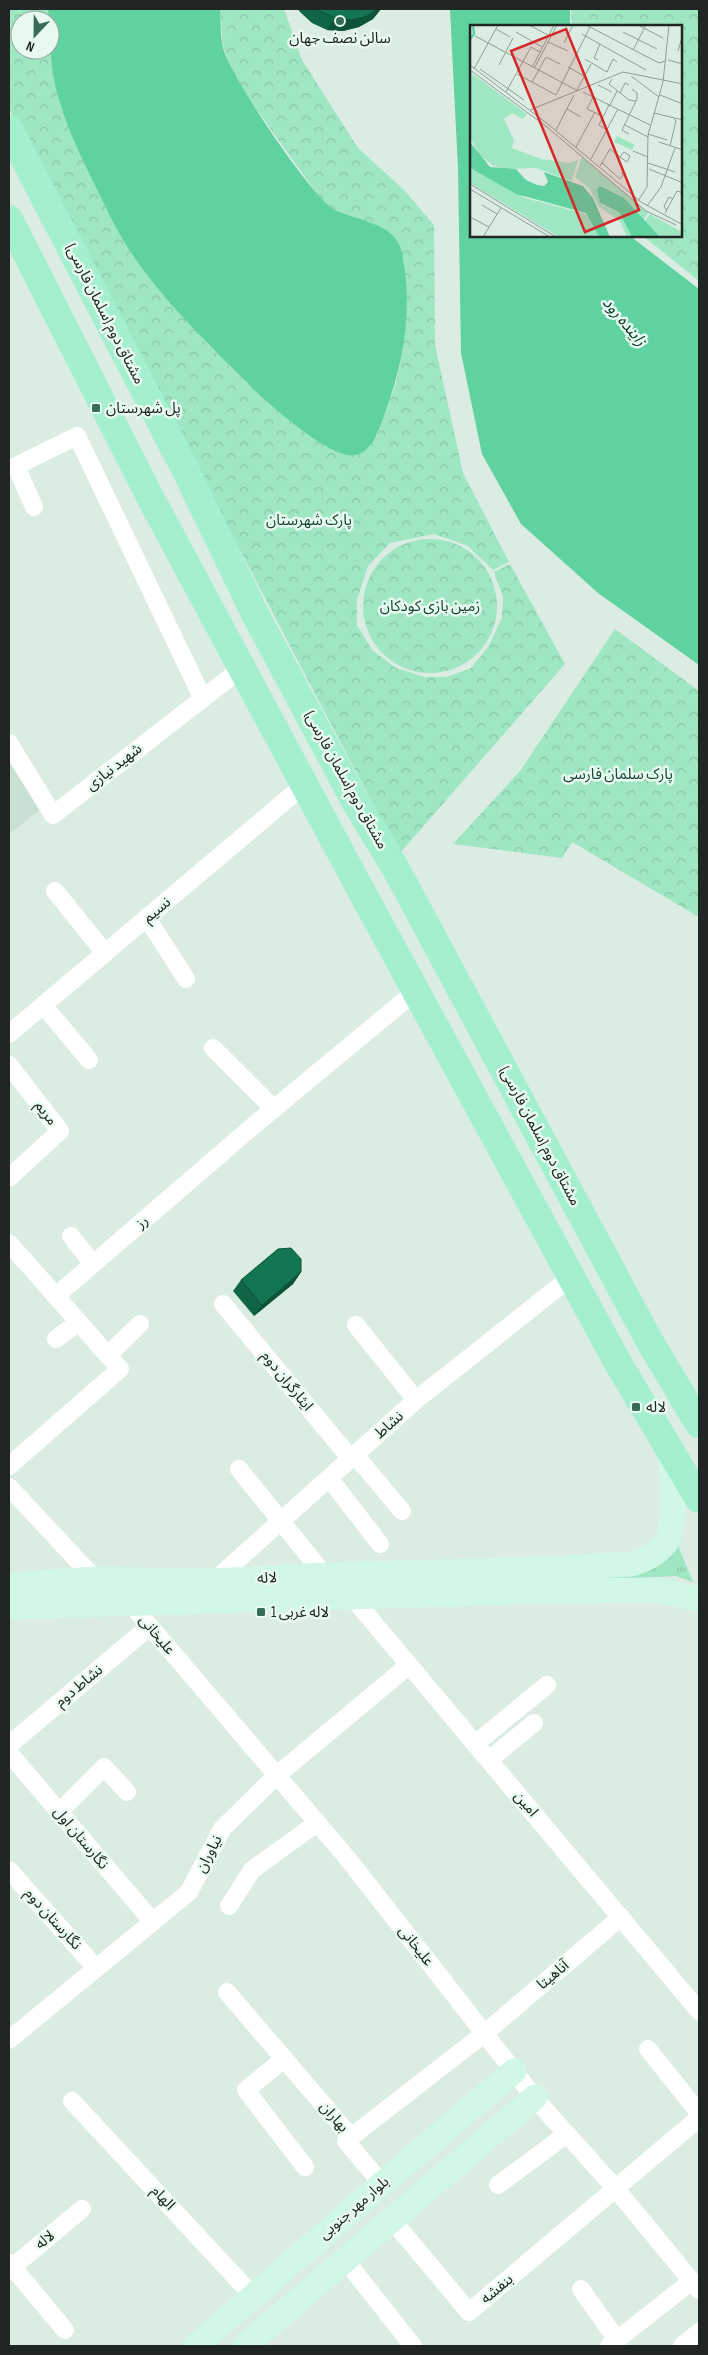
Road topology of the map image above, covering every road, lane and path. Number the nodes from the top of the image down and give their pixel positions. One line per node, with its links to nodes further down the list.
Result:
1 (9, 129): 32 (main road, مشتاق دوم (سلمان فارسی))
2 (9, 219): 4 (main road)
3 (34, 507): 5 (street)
4 (242, 668): 5 (street, شهید نیازی); 7 (main road)
5 (202, 699): 6 (street, شهید نیازی)
6 (9, 743)
7 (304, 785): 9 (street, نسیم); 12 (main road)
8 (56, 891): 10 (street)
9 (147, 918): 10 (street, نسیم); 11 (street)
10 (105, 953): 13 (street, نسیم)
11 (186, 979)
12 (416, 991): 18 (street, رز); 23 (main road)
13 (43, 1005): 14 (street, نسیم); 16 (street)
14 (11, 1026)
15 (213, 1048): 18 (street)
16 (89, 1060)
17 (9, 1065): 19 (street, مریم)
18 (274, 1109): 22 (street, رز)
19 (9, 1178)
20 (71, 1236): 22 (street)
21 (9, 1243): 24 (street)
22 (93, 1264): 24 (street, رز)
23 (571, 1277): 31 (street, نشاط); 33 (main road)
24 (56, 1296): 26 (street)
25 (223, 1304): 34 (street, ایثارگران دوم)
26 (79, 1322): 29 (street); 30 (street)
27 (140, 1324): 30 (street)
28 (356, 1325): 31 (street)
29 (56, 1339)
30 (108, 1355): 35 (street)
31 (416, 1400): 34 (street, نشاط)
32 (699, 1424)
33 (671, 1452): 39 (main road); 45 (main road, لاله)
34 (353, 1457): 37 (street, نشاط); 40 (street, ایثارگران دوم)
35 (9, 1466)
36 (239, 1470): 41 (street)
37 (330, 1478): 41 (street, نشاط); 42 (street)
38 (9, 1487): 44 (street)
39 (699, 1500)
40 (402, 1511)
41 (280, 1522): 43 (street); 46 (street, نشاط)
42 (380, 1544)
43 (317, 1566)
44 (95, 1579): 46 (main road, لاله); 47 (main road, لاله)
45 (548, 1580): 46 (main road, لاله); 48 (main road, لاله); 49 (main road, لاله)
46 (214, 1581)
47 (12, 1596): 50 (main road, لاله)
48 (352, 1597): 50 (main road, لاله); 52 (street, امین)
49 (699, 1599)
50 (130, 1604): 51 (street, علیخانی)
51 (150, 1626): 56 (street, نشاط دوم); 59 (street, علیخانی)
52 (409, 1665): 55 (street, امین); 59 (street, نیاوران)
53 (547, 1685): 55 (street)
54 (534, 1723): 58 (street)
55 (475, 1744): 58 (street, امین)
56 (9, 1745)
57 (9, 1753): 61 (street, نگارستان اول)
58 (489, 1760): 65 (street, امین)
59 (276, 1776): 62 (street, علیخانی); 66 (street, نیاوران)
60 (127, 1792): 61 (street)
61 (59, 1812): 66 (street, نگارستان اول)
62 (317, 1823): 64 (street); 70 (street, علیخانی)
63 (9, 1870): 67 (street, نگارستان دوم)
64 (229, 1906)
65 (621, 1918): 69 (street, امین); 70 (street, آناهیتا)
66 (153, 1922): 67 (street, نیاوران)
67 (96, 1968): 71 (street, نیاوران)
68 (227, 1992): 73 (street, بهاران)
69 (697, 2003)
70 (485, 2033): 74 (street, علیخانی); 80 (street, بهاران)
71 (9, 2040)
72 (648, 2049): 77 (street)
73 (284, 2060): 80 (street, بهاران); 81 (street)
74 (514, 2071): 75 (street, علیخانی); 82 (main road, بلوار مهر جنوبی)
75 (535, 2098): 79 (street, علیخانی); 86 (main road)
76 (72, 2101): 91 (street, الهام)
77 (699, 2113)
78 (699, 2118): 84 (street)
79 (567, 2134): 83 (street); 84 (street, علیخانی)
80 (351, 2137): 82 (street)
81 (305, 2167)
82 (382, 2184): 91 (main road, بلوار مهر جنوبی)
83 (498, 2185)
84 (616, 2189): 86 (street, بنفشه); 89 (street, علیخانی)
85 (82, 2209): 88 (street, لاله)
86 (393, 2221): 87 (main road)
87 (346, 2261): 96 (main road); 97 (street)
88 (10, 2267): 92 (street)
89 (696, 2286): 94 (street)
90 (581, 2289): 94 (street)
91 (253, 2296): 95 (main road, بلوار مهر جنوبی)
92 (65, 2330)
93 (699, 2332): 98 (street)
94 (613, 2343)
95 (196, 2346)
96 (245, 2346)
97 (414, 2346)
98 (682, 2346)

